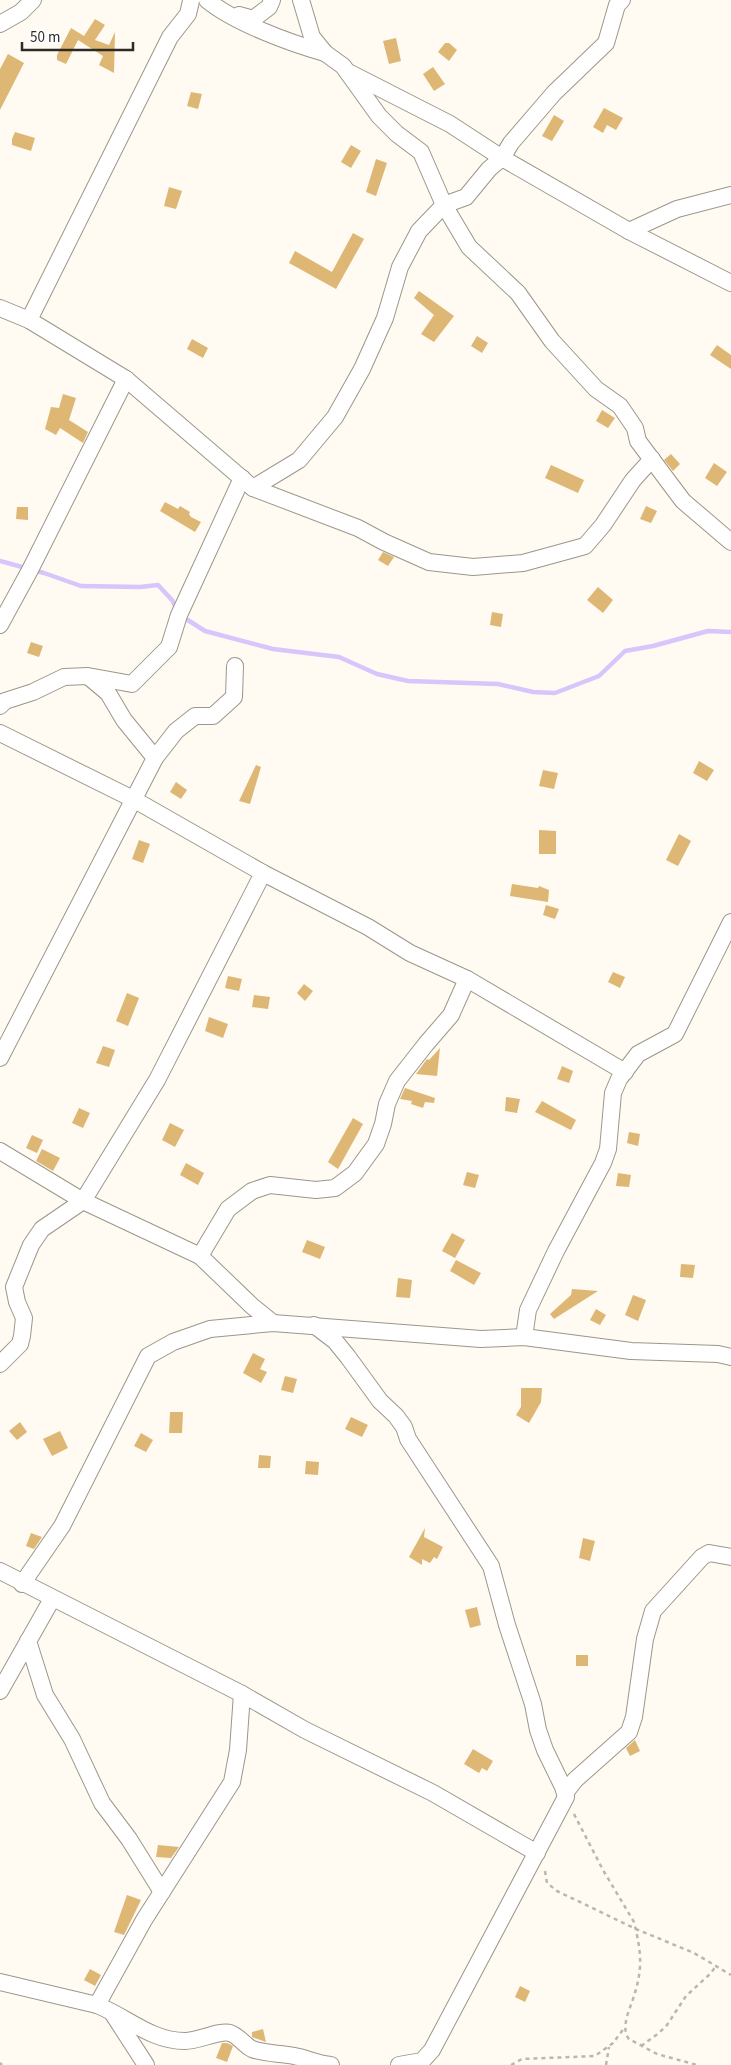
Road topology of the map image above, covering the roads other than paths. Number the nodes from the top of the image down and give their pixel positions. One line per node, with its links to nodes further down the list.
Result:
1 (33, 0): 6 (street)
2 (272, 0): 5 (street)
3 (301, 0): 7 (street)
4 (622, 0): 9 (street)
5 (201, 2): 7 (street); 15 (street)
6 (0, 24)
7 (325, 53): 8 (street)
8 (346, 70): 9 (street); 11 (street)
9 (502, 158): 11 (street); 12 (street)
10 (731, 195): 12 (street)
11 (444, 205): 17 (street); 18 (street)
12 (629, 232): 13 (street)
13 (731, 283)
14 (0, 308): 15 (street)
15 (28, 320): 16 (street)
16 (126, 379): 18 (street); 20 (street)
17 (652, 459): 18 (street); 19 (street)
18 (247, 483): 22 (street)
19 (731, 542)
20 (0, 625)
21 (235, 666): 25 (street)
22 (88, 676): 23 (street); 25 (street)
23 (0, 706)
24 (0, 733): 26 (street)
25 (154, 758): 26 (street)
26 (132, 799): 27 (street); 30 (street)
27 (263, 873): 29 (street); 33 (street)
28 (731, 922): 31 (street)
29 (467, 979): 31 (street); 34 (street)
30 (0, 1058)
31 (625, 1072): 37 (street)
32 (0, 1151): 33 (street)
33 (83, 1201): 34 (street); 39 (street)
34 (200, 1256): 35 (street)
35 (273, 1323): 36 (street); 42 (street)
36 (314, 1325): 37 (street); 47 (street)
37 (524, 1337): 38 (street)
38 (731, 1357)
39 (0, 1364)
40 (731, 1557): 47 (street)
41 (0, 1572): 42 (street)
42 (22, 1584): 43 (street)
43 (52, 1599): 44 (street); 46 (street)
44 (28, 1641): 45 (street); 49 (street)
45 (0, 1691)
46 (242, 1694): 48 (street); 49 (street)
47 (565, 1795): 48 (street)
48 (539, 1851): 52 (street)
49 (162, 1892): 51 (street)
50 (0, 1982): 51 (street)
51 (104, 2007): 53 (street); 54 (street)
52 (421, 2063): 55 (street)
53 (146, 2065)
54 (331, 2065)
55 (399, 2065)

